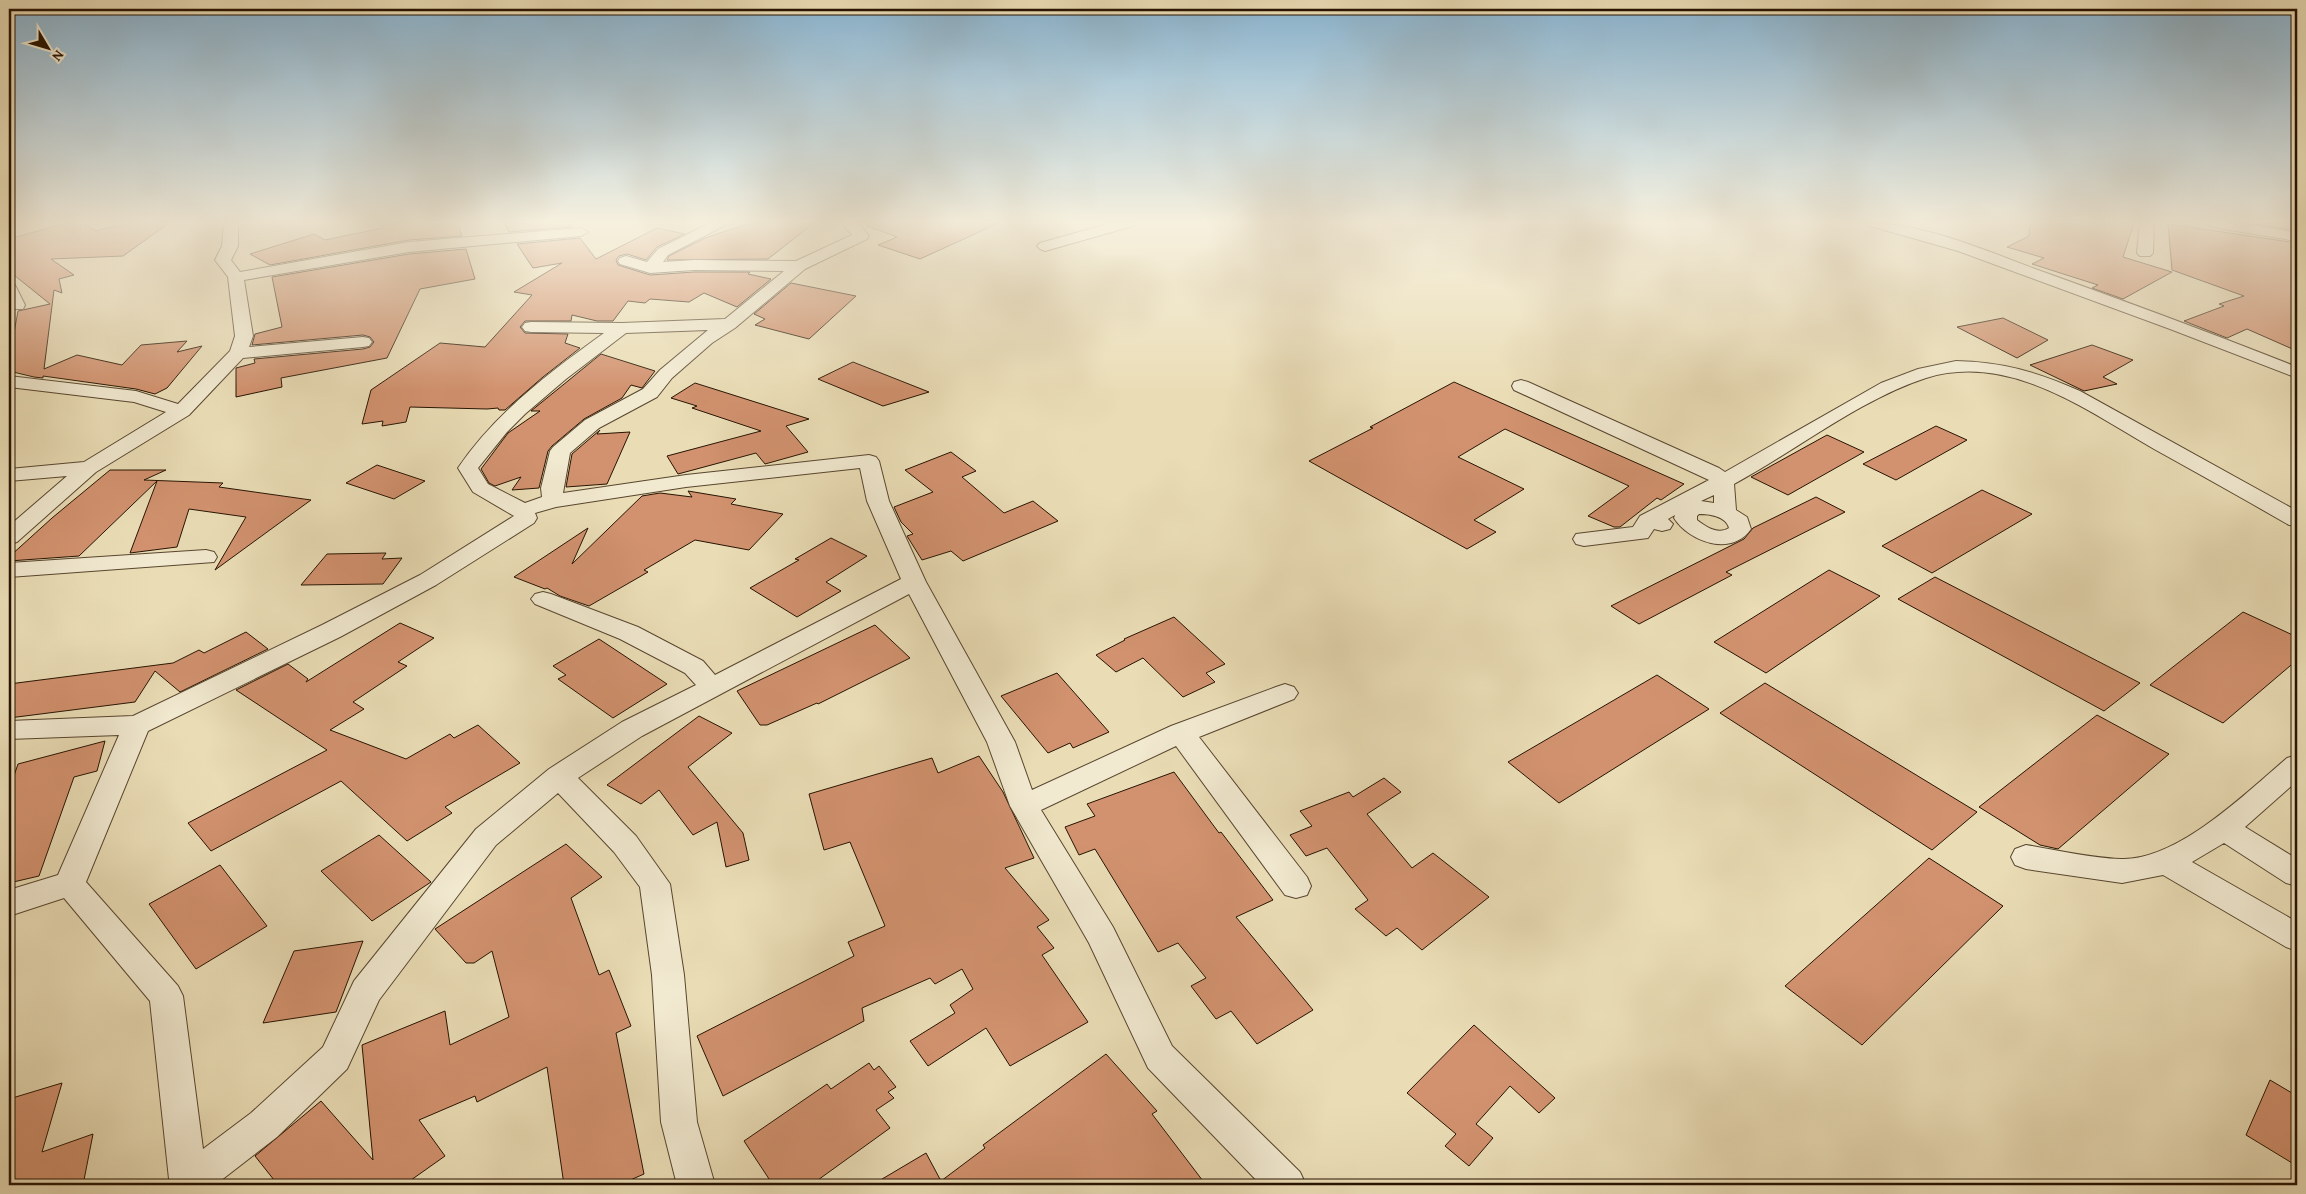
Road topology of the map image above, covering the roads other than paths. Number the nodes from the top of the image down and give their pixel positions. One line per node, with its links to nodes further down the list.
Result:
1 (236, 279): 10 (street)
2 (784, 279): 6 (street)
3 (2048, 279): 11 (street)
4 (9, 288): 5 (street)
5 (17, 305)
6 (729, 324): 8 (street); 18 (street)
7 (531, 327): 8 (street)
8 (622, 328): 19 (street)
9 (362, 342): 10 (street)
10 (238, 353): 14 (street)
11 (2297, 373)
12 (9, 381): 14 (street)
13 (1521, 386): 17 (street)
14 (182, 411): 15 (street)
15 (89, 468): 16 (street); 22 (street)
16 (9, 475)
17 (1723, 481): 20 (street); 21 (street); 21 (street)
18 (554, 501): 19 (street); 26 (street)
19 (523, 510): 30 (street)
20 (2297, 520)
21 (1648, 521): 23 (street)
22 (9, 538)
23 (1584, 539)
24 (206, 557): 25 (street)
25 (9, 570)
26 (914, 582): 28 (street); 35 (street)
27 (543, 599): 28 (street)
28 (712, 687): 34 (street)
29 (1285, 693): 32 (street)
30 (137, 725): 31 (street); 40 (street)
31 (9, 730)
32 (1181, 733): 35 (street); 41 (street)
33 (2297, 765): 36 (street)
34 (559, 776): 44 (street); 45 (street)
35 (1024, 806): 46 (street)
36 (2224, 829): 38 (street); 39 (street)
37 (2026, 857): 38 (street)
38 (2166, 862): 43 (street)
39 (2297, 874)
40 (70, 884): 42 (street); 44 (street)
41 (1296, 886)
42 (9, 902)
43 (2297, 938)
44 (187, 1183)
45 (696, 1185)
46 (1287, 1185)

